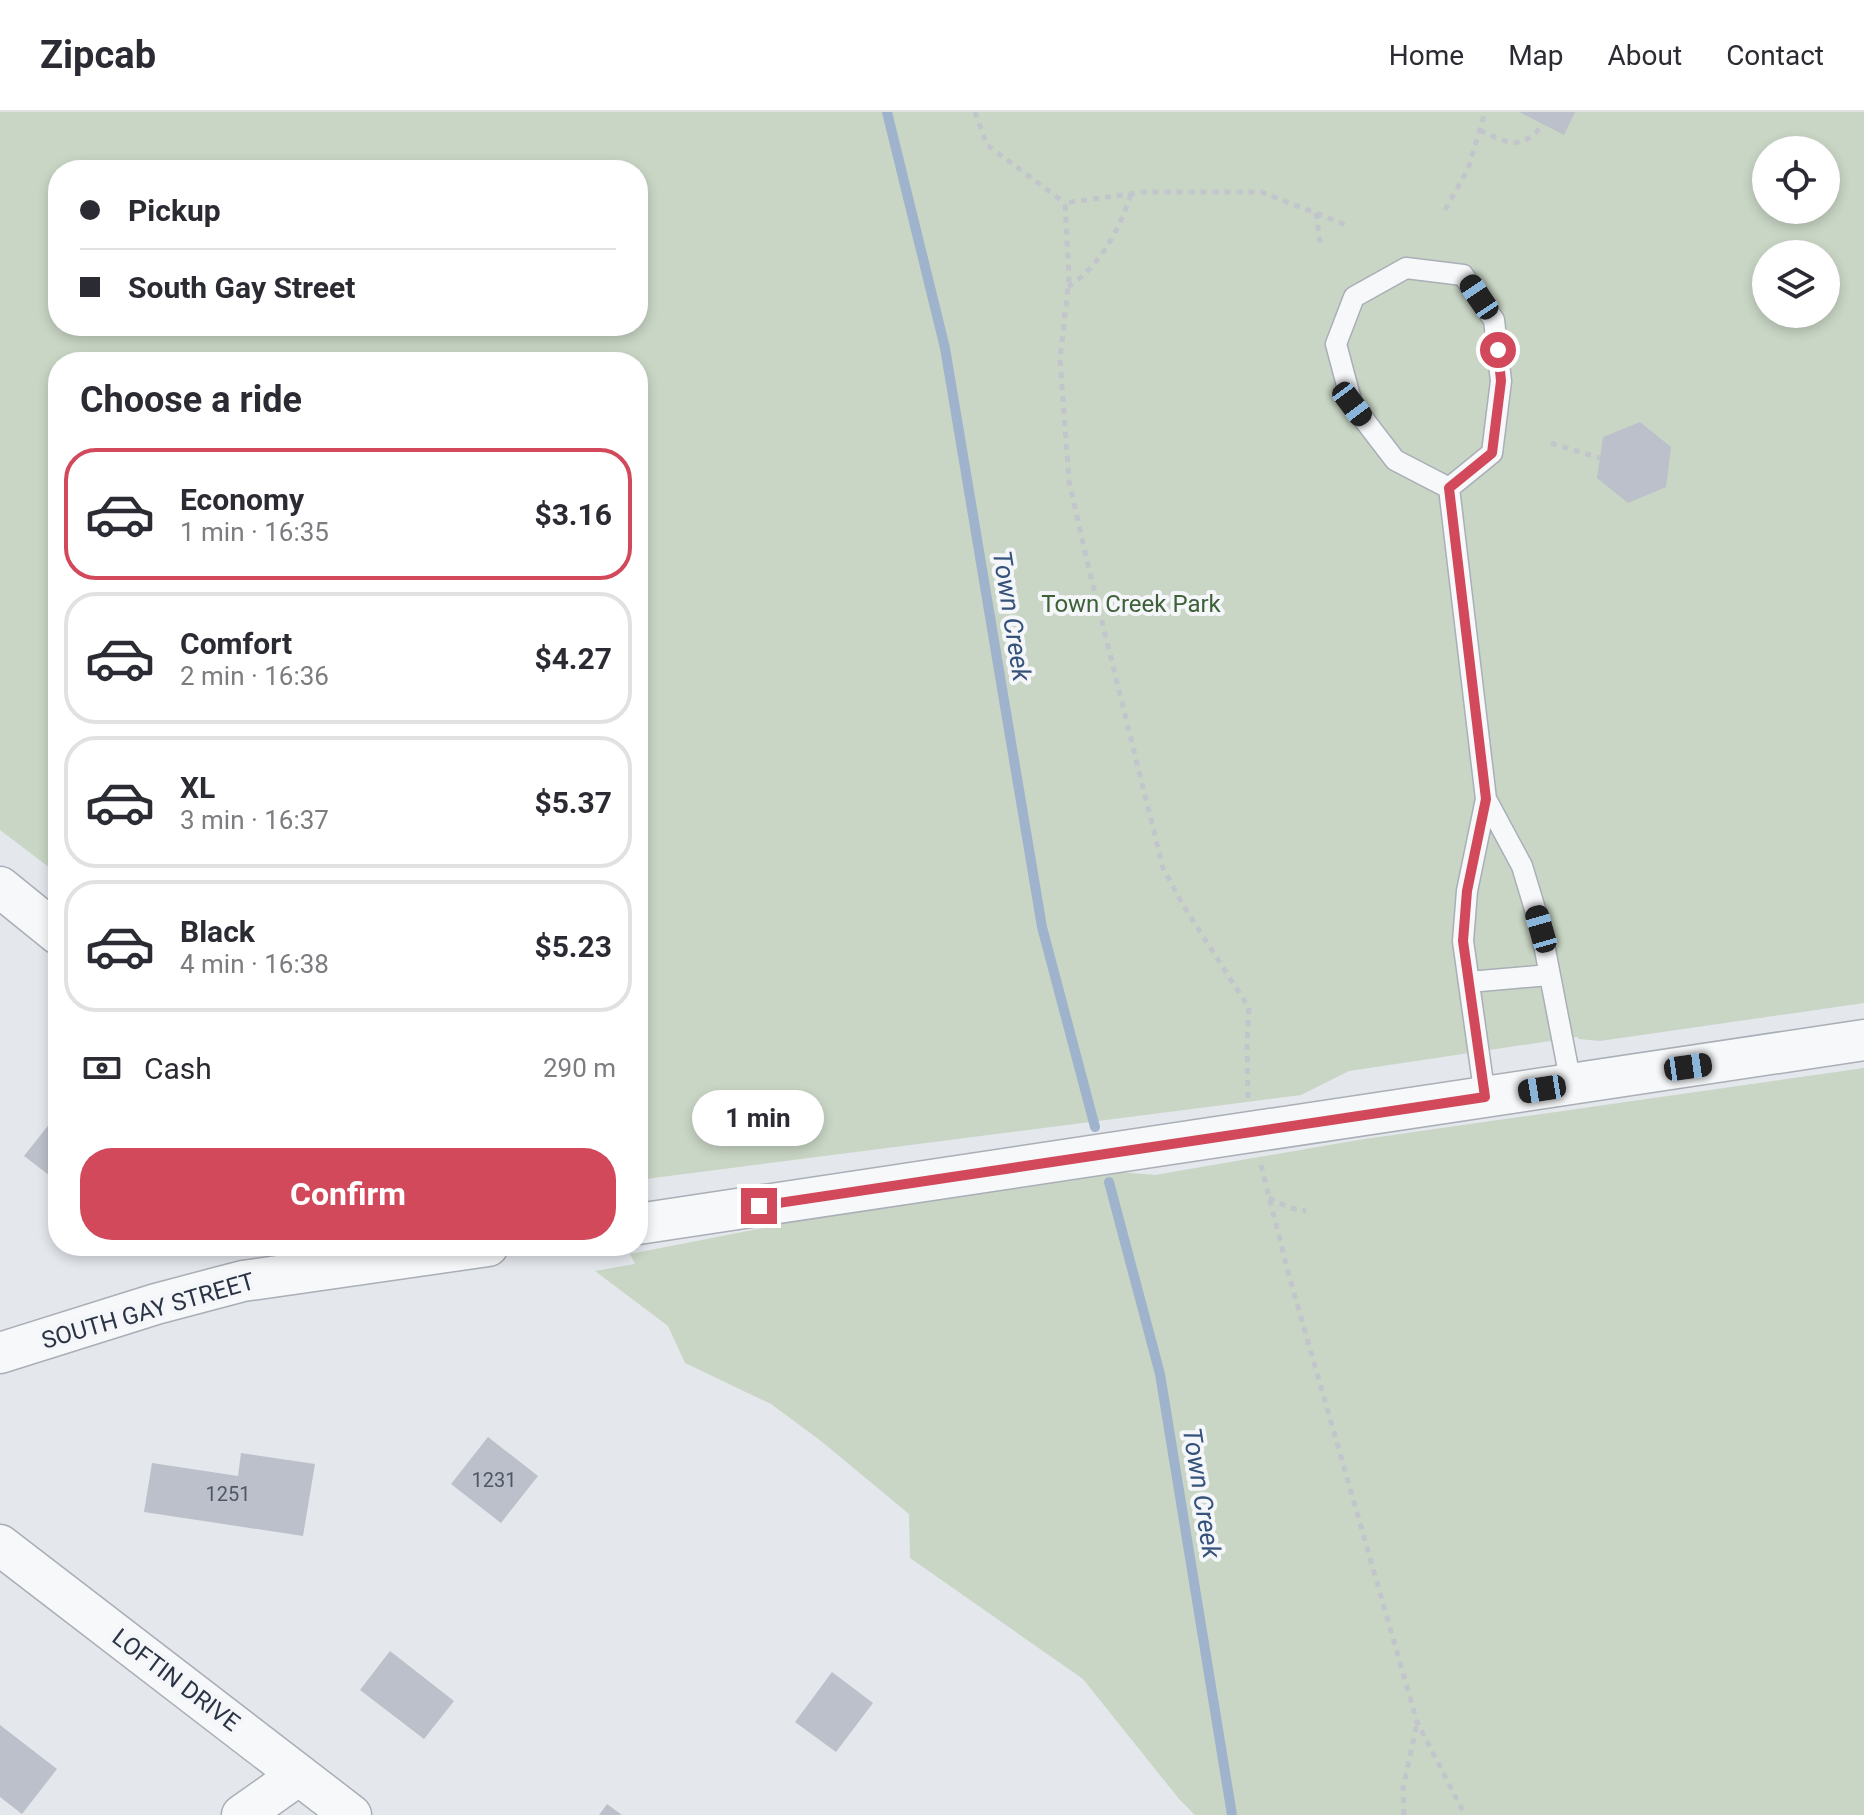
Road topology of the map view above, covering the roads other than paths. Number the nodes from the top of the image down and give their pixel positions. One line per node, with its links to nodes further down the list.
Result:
1 (1449, 488): 1 (lane); 2 (lane)
2 (1486, 799): 5 (lane); 6 (lane)
3 (0, 887): 4 (street)
4 (48, 926)
5 (1549, 975): 6 (lane); 8 (lane)
6 (1469, 982): 9 (lane)
7 (1864, 1040): 8 (street)
8 (1571, 1084): 9 (street)
9 (1485, 1097): 10 (street)
10 (648, 1223)
11 (409, 1256): 12 (street, SOUTH GAY STREET)
12 (0, 1353)
13 (0, 1545): 14 (street, LOFTIN DRIVE)
14 (299, 1775): 15 (street); 16 (street, LOFTIN DRIVE)
15 (242, 1815)
16 (351, 1815)

